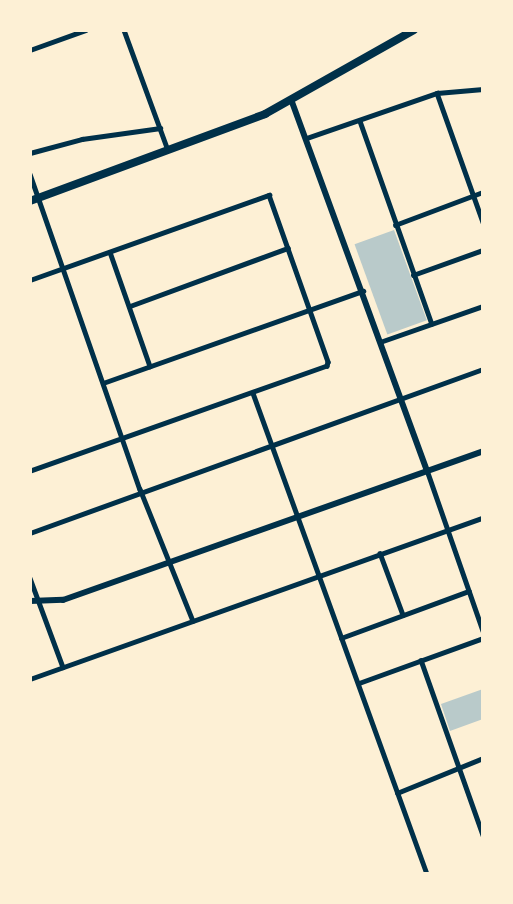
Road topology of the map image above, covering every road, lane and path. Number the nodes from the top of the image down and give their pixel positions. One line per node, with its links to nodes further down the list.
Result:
1 (86, 30): 4 (street)
2 (124, 30): 9 (street)
3 (414, 30): 7 (highway)
4 (30, 50)
5 (483, 89): 6 (street)
6 (438, 93): 8 (street); 15 (street)
7 (292, 102): 10 (street); 11 (highway)
8 (360, 121): 10 (street); 18 (street)
9 (160, 128): 11 (street); 12 (street)
10 (307, 138): 25 (street)
11 (168, 150): 16 (highway)
12 (30, 153)
13 (30, 174): 16 (street)
14 (483, 192): 15 (street)
15 (474, 195): 17 (street); 18 (street)
16 (32, 198): 22 (street)
17 (483, 222)
18 (395, 225): 23 (street)
19 (288, 248): 21 (street); 26 (street); 28 (street)
20 (483, 250): 23 (street)
21 (110, 252): 22 (street); 26 (street)
22 (63, 268): 24 (street); 33 (street)
23 (413, 275): 29 (street)
24 (30, 280)
25 (363, 291): 28 (street); 30 (street)
26 (129, 306): 31 (street)
27 (483, 306): 29 (street)
28 (311, 310): 31 (street); 34 (street)
29 (432, 324): 30 (street)
30 (380, 342): 35 (street)
31 (150, 366): 33 (street)
32 (483, 369): 35 (street)
33 (103, 383): 36 (street)
34 (253, 393): 36 (street); 37 (street)
35 (400, 399): 37 (street); 39 (street)
36 (123, 440): 40 (street); 41 (street)
37 (272, 446): 41 (street); 42 (street)
38 (483, 451): 39 (street)
39 (427, 470): 42 (street); 44 (street)
40 (30, 471)
41 (144, 492): 45 (street); 47 (street)
42 (299, 516): 47 (street); 48 (street)
43 (483, 518): 44 (street)
44 (447, 530): 46 (street); 50 (street)
45 (30, 533)
46 (380, 553): 48 (street); 53 (street)
47 (171, 560): 51 (street); 54 (street)
48 (320, 576): 54 (street); 56 (street)
49 (30, 578): 51 (street)
50 (469, 591): 53 (street); 55 (street)
51 (39, 600): 52 (street); 59 (street)
52 (30, 601)
53 (403, 615): 56 (street)
54 (193, 621): 59 (street)
55 (483, 631)
56 (341, 638): 61 (street)
57 (483, 638): 58 (street)
58 (420, 660): 61 (street); 63 (street)
59 (63, 667): 60 (street)
60 (30, 679)
61 (359, 683): 64 (street)
62 (483, 759): 63 (street)
63 (458, 768): 64 (street); 65 (street)
64 (397, 793): 66 (street)
65 (483, 835)
66 (427, 874)

